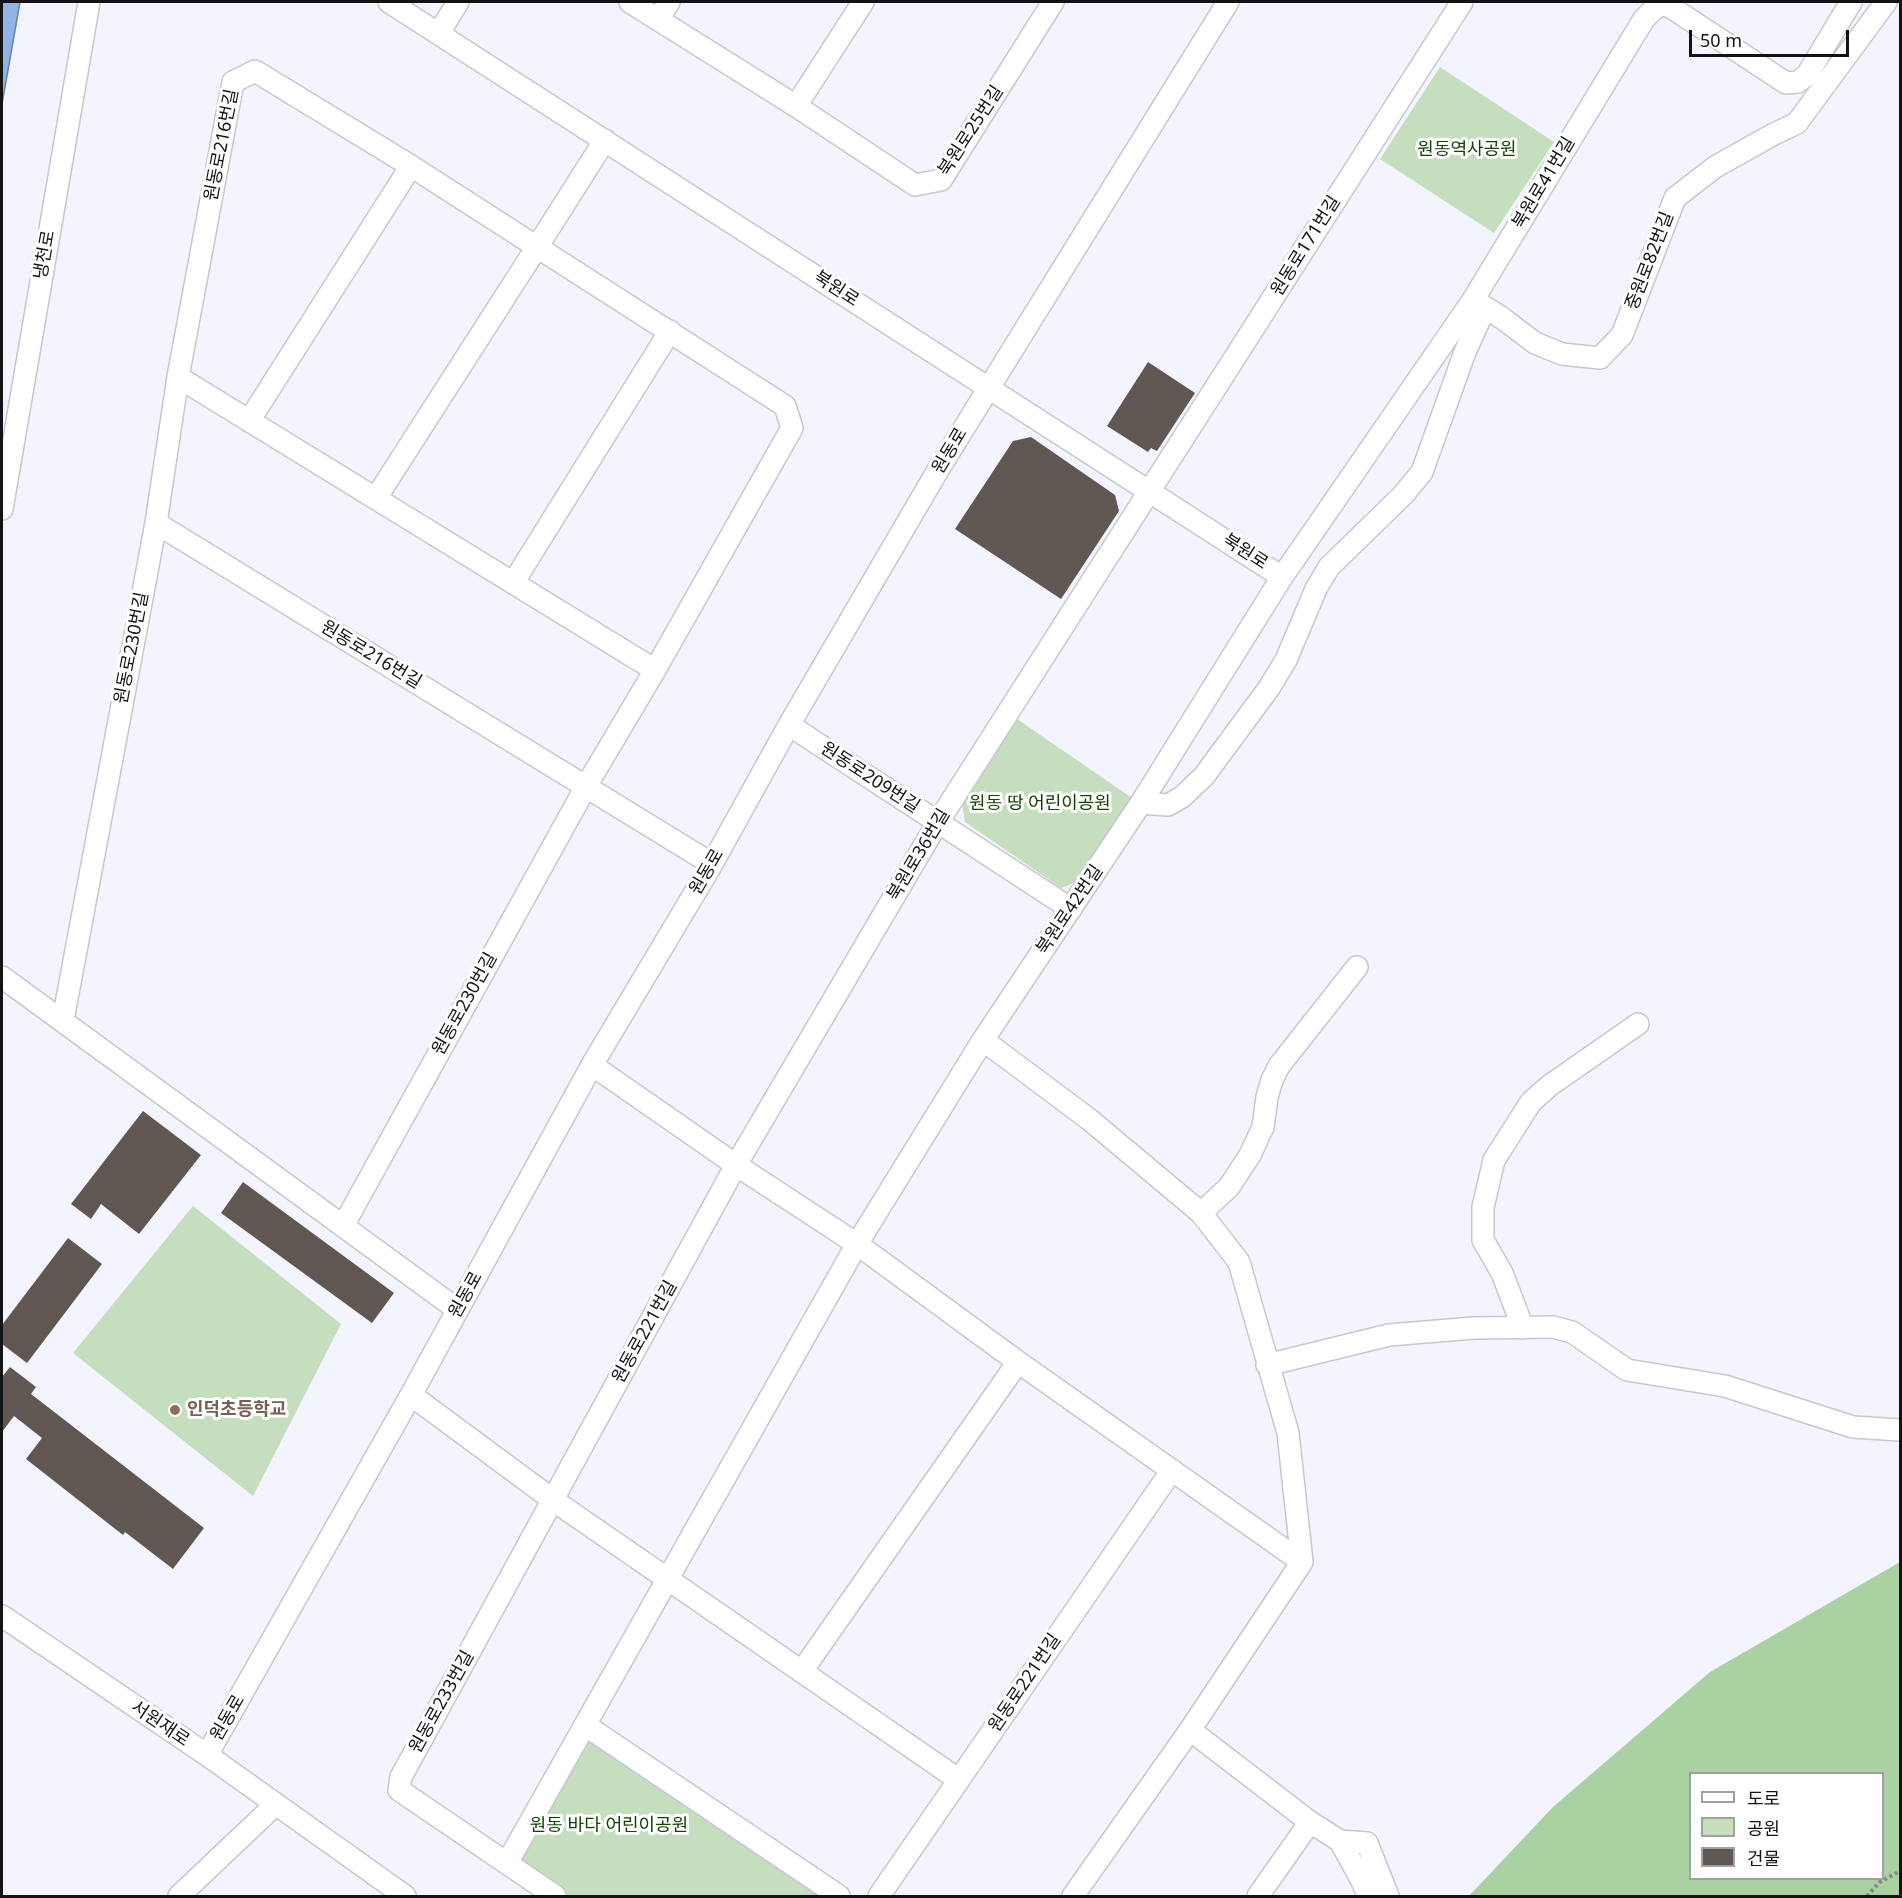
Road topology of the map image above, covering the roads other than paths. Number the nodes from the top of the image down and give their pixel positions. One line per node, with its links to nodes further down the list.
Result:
1 (89, 2): 25 (street, 냉천로)
2 (389, 2): 13 (street, 북원로)
3 (458, 2): 13 (street)
4 (630, 2): 12 (street, 북원로25번길)
5 (669, 2): 12 (street)
6 (863, 2): 14 (street)
7 (1053, 2): 14 (street, 북원로25번길)
8 (1228, 2): 21 (street, 원동로)
9 (1462, 2): 23 (street, 원동로171번길)
10 (1851, 2): 18 (street, 북원로41번길)
11 (1886, 2): 18 (street, 중원로82번길)
12 (658, 20): 14 (street, 북원로25번길)
13 (439, 33): 15 (street, 북원로)
14 (796, 106)
15 (605, 140): 17 (street); 21 (street, 북원로)
16 (411, 166): 17 (street, 원동로216번길); 20 (street, 원동로216번길); 22 (street)
17 (537, 247): 19 (street, 원동로216번길); 24 (street)
18 (1479, 304): 27 (street, 북원로41번길); 32 (street)
19 (670, 331): 28 (street); 29 (street, 원동로216번길)
20 (178, 377): 22 (street); 26 (street, 원동로216번길)
21 (989, 387): 23 (street, 북원로); 30 (street, 원동로)
22 (249, 421): 24 (street)
23 (1150, 491): 27 (street, 북원로); 33 (street, 북원로36번길)
24 (376, 498): 28 (street)
25 (2, 509)
26 (156, 524): 31 (street, 원동로216번길); 38 (street, 원동로230번길)
27 (1282, 577): 32 (street, 북원로42번길)
28 (513, 583): 29 (street)
29 (655, 670): 31 (street, 원동로216번길)
30 (789, 725): 33 (street, 원동로209번길); 34 (street, 원동로)
31 (587, 785): 34 (street, 원동로216번길); 44 (street, 원동로230번길)
32 (1141, 803): 35 (street, 북원로42번길)
33 (938, 822): 35 (street, 원동로209번길); 42 (street, 북원로36번길)
34 (712, 864): 41 (street, 원동로)
35 (1071, 909): 40 (street, 북원로42번길)
36 (1358, 967): 43 (street)
37 (2, 977): 38 (street)
38 (63, 1020): 44 (street)
39 (1638, 1024): 47 (street)
40 (983, 1040): 43 (street); 45 (street, 북원로42번길)
41 (592, 1065): 42 (street); 46 (street, 원동로)
42 (736, 1165): 45 (street); 53 (street, 원동로221번길)
43 (1201, 1213): 49 (street)
44 (342, 1226): 46 (street)
45 (857, 1244): 48 (street); 55 (street)
46 (458, 1310): 50 (street, 원동로)
47 (1523, 1328): 49 (street); 51 (street)
48 (1018, 1362): 52 (street); 57 (street)
49 (1267, 1365): 54 (street)
50 (411, 1395): 53 (street); 60 (street, 원동로)
51 (1900, 1430)
52 (1172, 1470): 54 (street); 61 (street, 원동로221번길)
53 (553, 1500): 55 (street); 65 (street, 원동로233번길)
54 (1302, 1562): 59 (street)
55 (668, 1577): 57 (street); 58 (street)
56 (2, 1616): 60 (street, 서원재로)
57 (802, 1671): 61 (street)
58 (585, 1725): 65 (street); 69 (street)
59 (1190, 1730): 63 (street); 71 (street)
60 (207, 1755): 62 (street, 서원재로)
61 (959, 1780): 70 (street, 원동로221번길)
62 (275, 1805): 66 (street); 67 (street, 서원재로)
63 (1310, 1822): 64 (street); 72 (street)
64 (1340, 1841): 73 (street); 74 (street)
65 (507, 1863): 68 (street, 원동로233번길)
66 (179, 1896)
67 (405, 1896)
68 (555, 1896)
69 (839, 1896)
70 (879, 1896)
71 (1073, 1896)
72 (1258, 1896)
73 (1368, 1896)
74 (1388, 1896)

